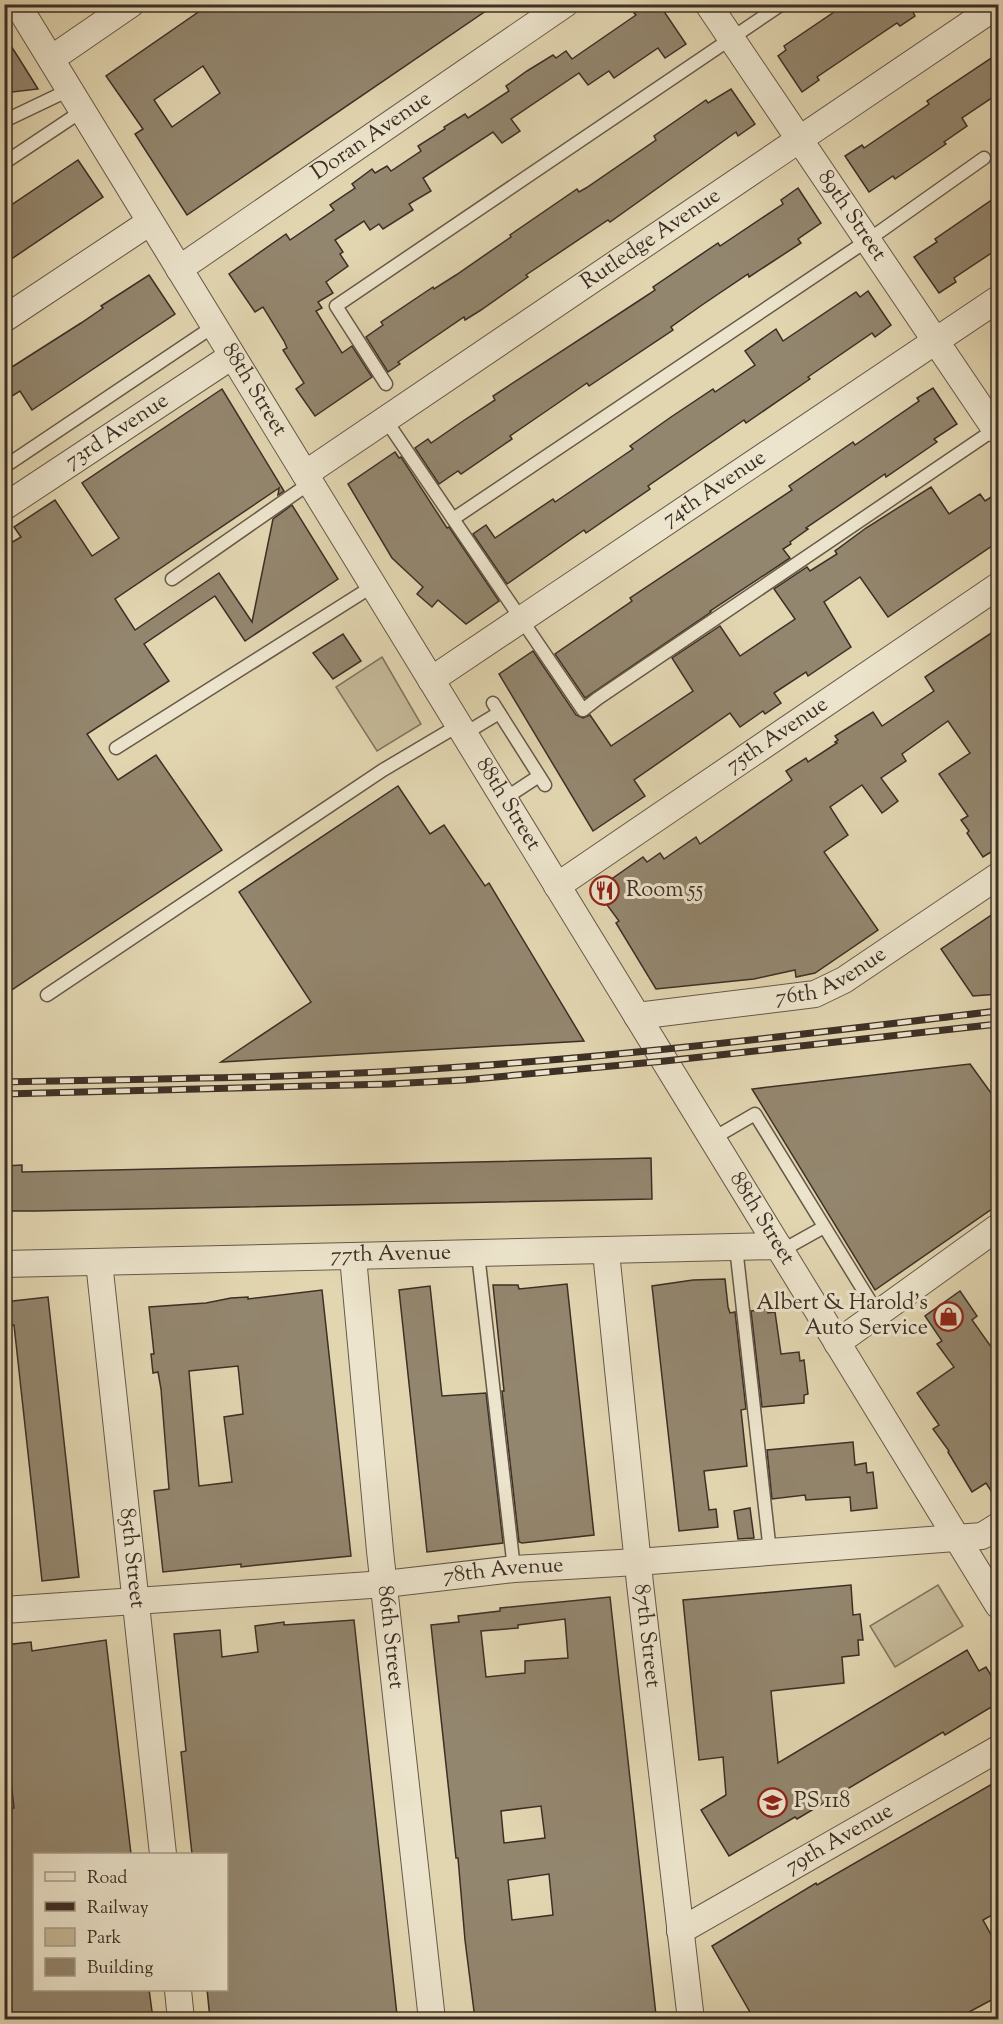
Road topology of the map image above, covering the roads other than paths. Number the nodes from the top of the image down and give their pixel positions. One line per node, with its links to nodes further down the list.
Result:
1 (17, 4): 8 (street, 88th Street)
2 (131, 4): 8 (street)
3 (565, 4): 16 (street, Doran Avenue)
4 (708, 4): 7 (street, 89th Street)
5 (782, 4): 7 (lane)
6 (999, 5): 11 (street, Rutledge Avenue)
7 (731, 39): 11 (street, 89th Street); 22 (lane)
8 (51, 59): 9 (street, 88th Street)
9 (76, 100): 10 (lane); 13 (lane); 14 (street, 88th Street)
10 (4, 122)
11 (799, 139): 15 (street, 89th Street); 23 (street, Rutledge Avenue)
12 (984, 158): 15 (lane)
13 (4, 163)
14 (150, 222): 16 (street, 88th Street); 18 (street)
15 (868, 240): 20 (street, 89th Street); 28 (lane)
16 (179, 269): 19 (street, 88th Street)
17 (999, 299): 20 (street, 74th Avenue)
18 (4, 319)
19 (214, 326): 21 (street, 88th Street); 25 (lane)
20 (936, 341): 24 (street, 89th Street); 32 (street, 74th Avenue)
21 (232, 356): 26 (street, 88th Street); 27 (street, 73rd Avenue)
22 (386, 384)
23 (385, 419): 26 (street, Rutledge Avenue); 28 (lane)
24 (997, 428): 32 (lane)
25 (4, 467)
26 (308, 478): 29 (lane); 30 (street, 88th Street)
27 (4, 507)
28 (453, 519): 32 (lane)
29 (172, 579)
30 (374, 586): 33 (street, 88th Street); 35 (lane)
31 (999, 586): 38 (street, 75th Avenue)
32 (521, 620): 33 (street, 74th Avenue)
33 (431, 680): 34 (street, 88th Street)
34 (461, 730): 36 (street, 88th Street); 36 (lane); 39 (lane)
35 (116, 748)
36 (504, 799): 38 (street, 88th Street)
37 (999, 876): 40 (street, 76th Avenue)
38 (557, 886): 40 (street, 88th Street)
39 (47, 995)
40 (637, 1016): 41 (street, 88th Street)
41 (712, 1139): 42 (lane); 45 (street, 88th Street)
42 (824, 1227): 45 (lane); 51 (lane)
43 (999, 1227): 51 (street)
44 (736, 1247): 45 (street, 77th Avenue); 46 (street, 77th Avenue); 55 (lane)
45 (780, 1249): 52 (street, 88th Street)
46 (606, 1252): 47 (street, 77th Avenue); 56 (street, 87th Street)
47 (478, 1254): 48 (street, 77th Avenue); 57 (lane)
48 (353, 1257): 49 (street, 77th Avenue); 58 (street, 86th Street)
49 (99, 1262): 50 (street, 77th Avenue); 59 (street, 85th Street)
50 (4, 1264)
51 (878, 1314): 52 (street)
52 (837, 1343): 54 (street, 88th Street)
53 (999, 1526): 54 (street, 78th Avenue)
54 (957, 1538): 55 (street, 78th Avenue); 60 (street, 88th Street)
55 (770, 1552): 56 (street, 78th Avenue)
56 (637, 1562): 57 (street, 78th Avenue); 64 (street, 87th Street)
57 (514, 1569): 58 (street, 78th Avenue)
58 (385, 1584): 59 (street, 78th Avenue); 67 (street, 86th Street)
59 (136, 1602): 61 (street, 78th Avenue); 63 (street, 85th Street)
60 (999, 1605)
61 (4, 1610)
62 (999, 1749): 64 (street, 79th Avenue)
63 (163, 1853)
64 (681, 1931): 68 (street, 87th Street)
65 (178, 1991): 66 (street)
66 (181, 2019)
67 (432, 2019)
68 (691, 2019)

